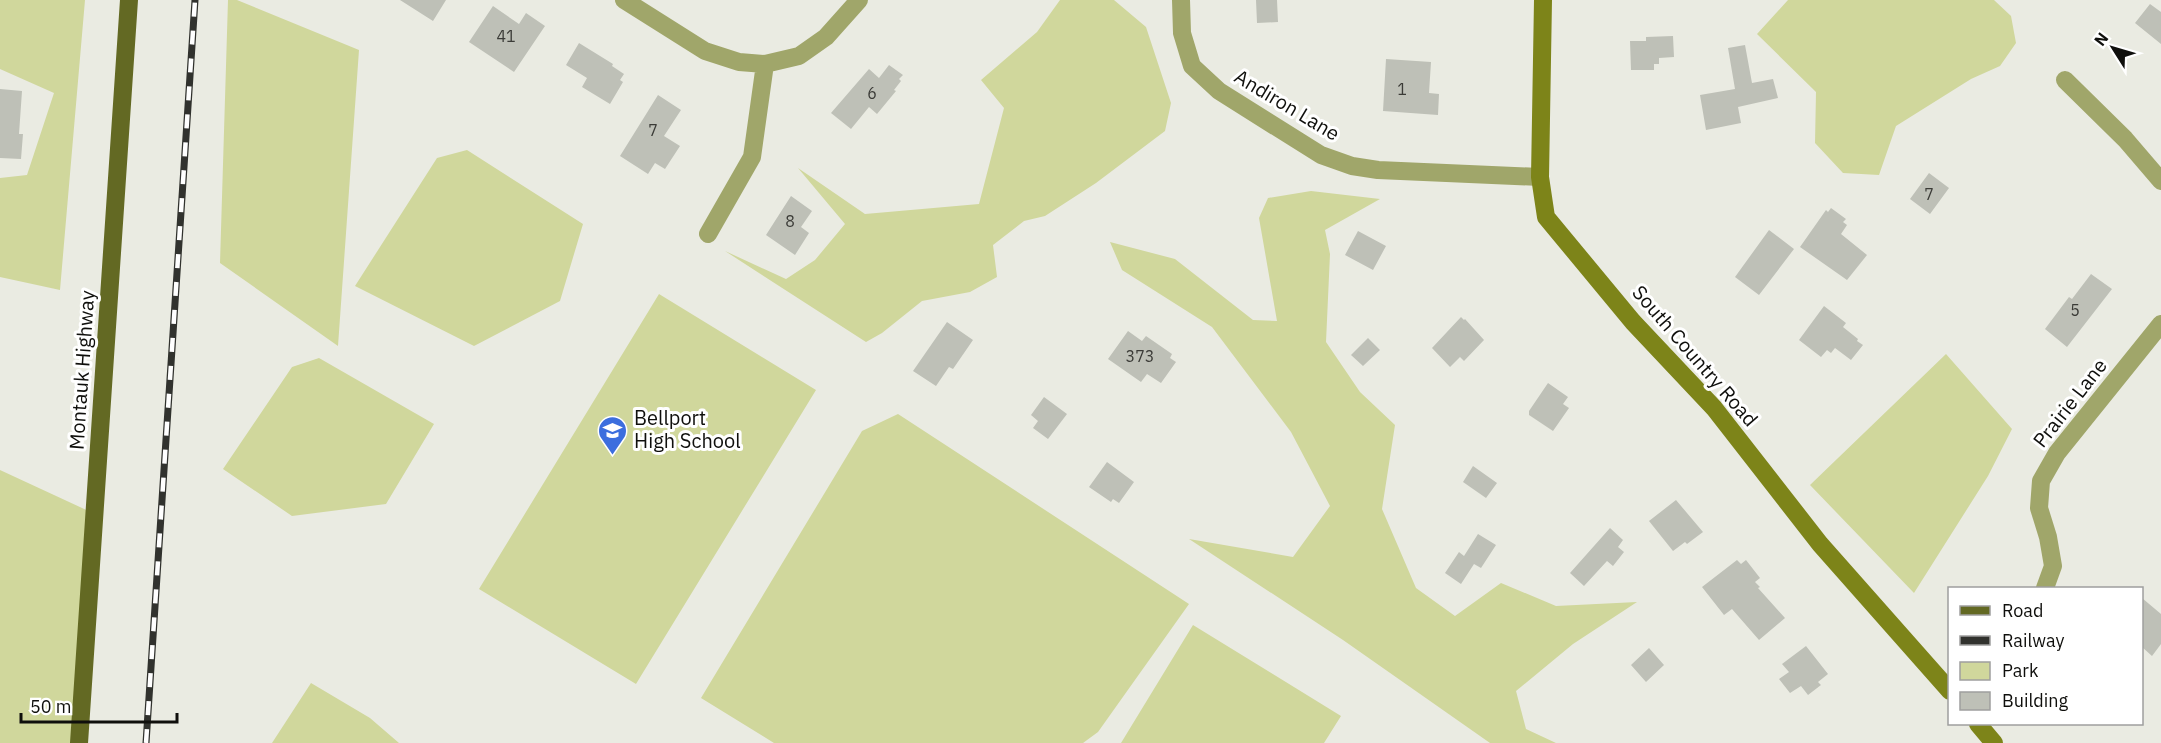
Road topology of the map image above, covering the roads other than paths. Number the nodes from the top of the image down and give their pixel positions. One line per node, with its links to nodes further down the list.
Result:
1 (129, 0): 15 (main road, Montauk Highway)
2 (624, 0): 6 (street)
3 (858, 0): 6 (street)
4 (1181, 0): 8 (street, Andiron Lane)
5 (1543, 0): 8 (main road, South Country Road)
6 (765, 64): 10 (street)
7 (2065, 80): 9 (street)
8 (1540, 177): 13 (main road, South Country Road)
9 (2161, 181)
10 (708, 234)
11 (2161, 324): 12 (street, Prairie Lane)
12 (2045, 587)
13 (1948, 689)
14 (1980, 725): 16 (main road)
15 (79, 743)
16 (1994, 743)

